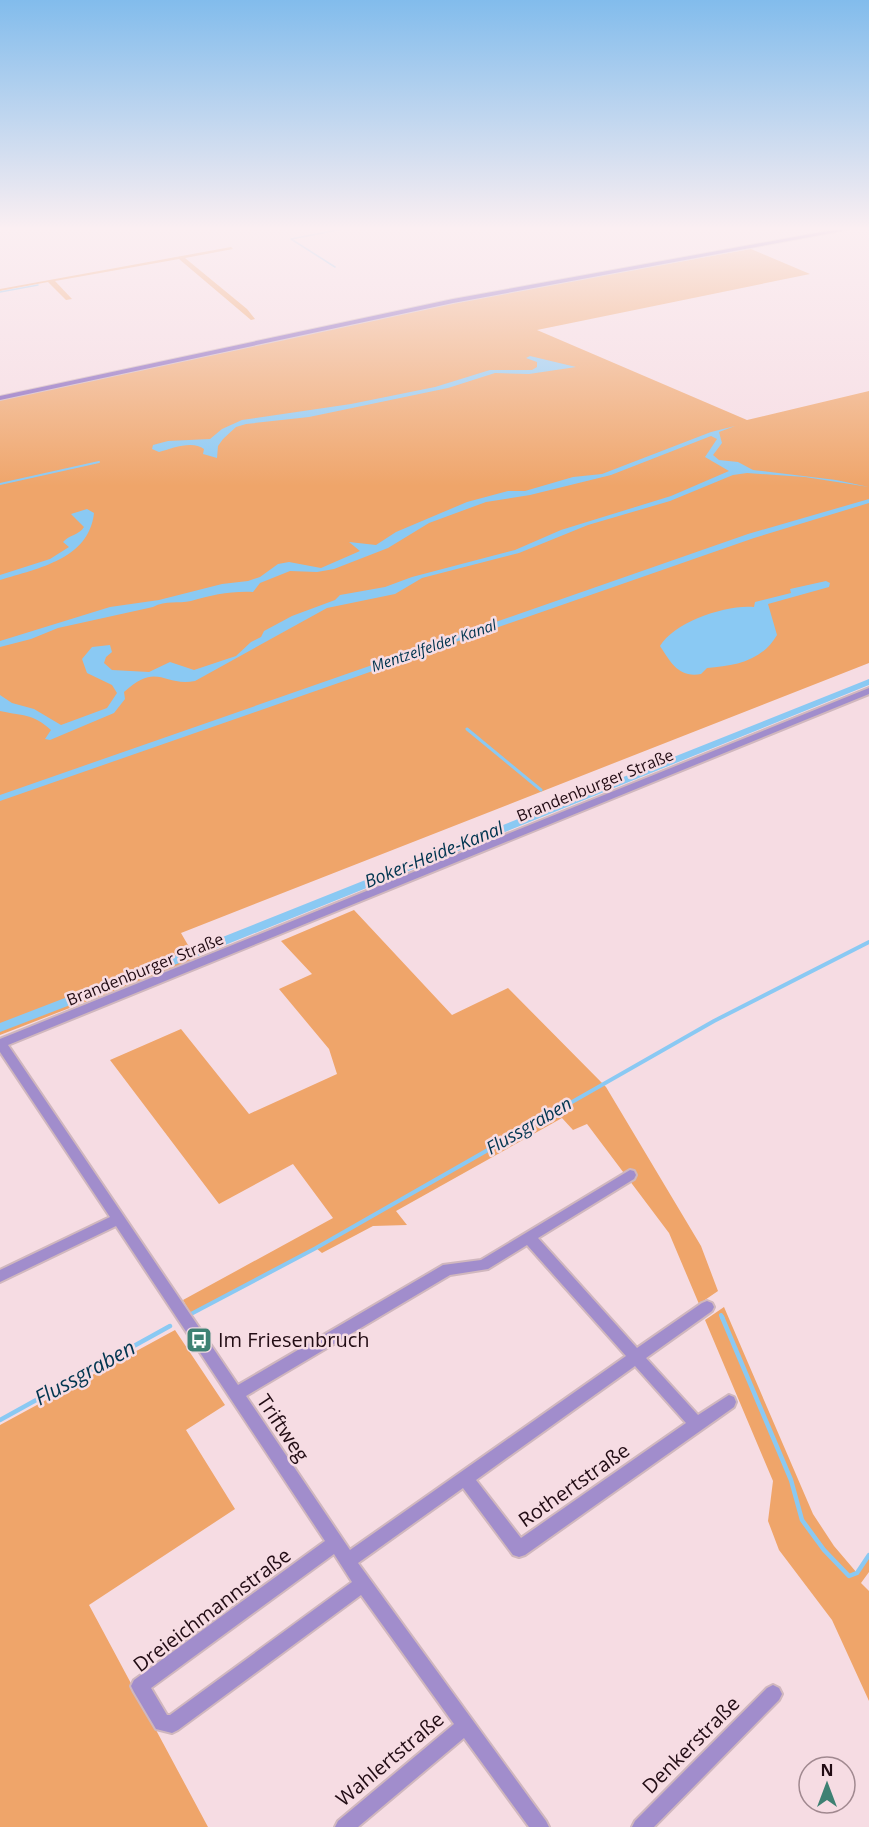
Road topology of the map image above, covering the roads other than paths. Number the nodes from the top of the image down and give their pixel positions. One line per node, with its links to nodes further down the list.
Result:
1 (386, 315): 2 (main road)
2 (0, 398)
3 (869, 691): 4 (street, Brandenburger Straße)
4 (0, 1044): 6 (street, Triftweg)
5 (630, 1175): 7 (street)
6 (118, 1219): 8 (street); 11 (street, Triftweg)
7 (528, 1237): 10 (street); 11 (street)
8 (0, 1276)
9 (707, 1307): 10 (street)
10 (635, 1356): 13 (street); 14 (street)
11 (235, 1395): 15 (street, Triftweg)
12 (729, 1402): 13 (street, Rothertstraße)
13 (697, 1425): 14 (street, Rothertstraße)
14 (465, 1478): 16 (street)
15 (335, 1544): 16 (street, Triftweg); 17 (street, Dreieichmannstraße)
16 (348, 1561): 17 (street, Triftweg)
17 (363, 1584): 19 (street, Triftweg)
18 (773, 1694): 22 (street, Denkerstraße)
19 (465, 1726): 20 (street, Wahlertstraße); 21 (street, Triftweg)
20 (345, 1827)
21 (540, 1827)
22 (641, 1827)

